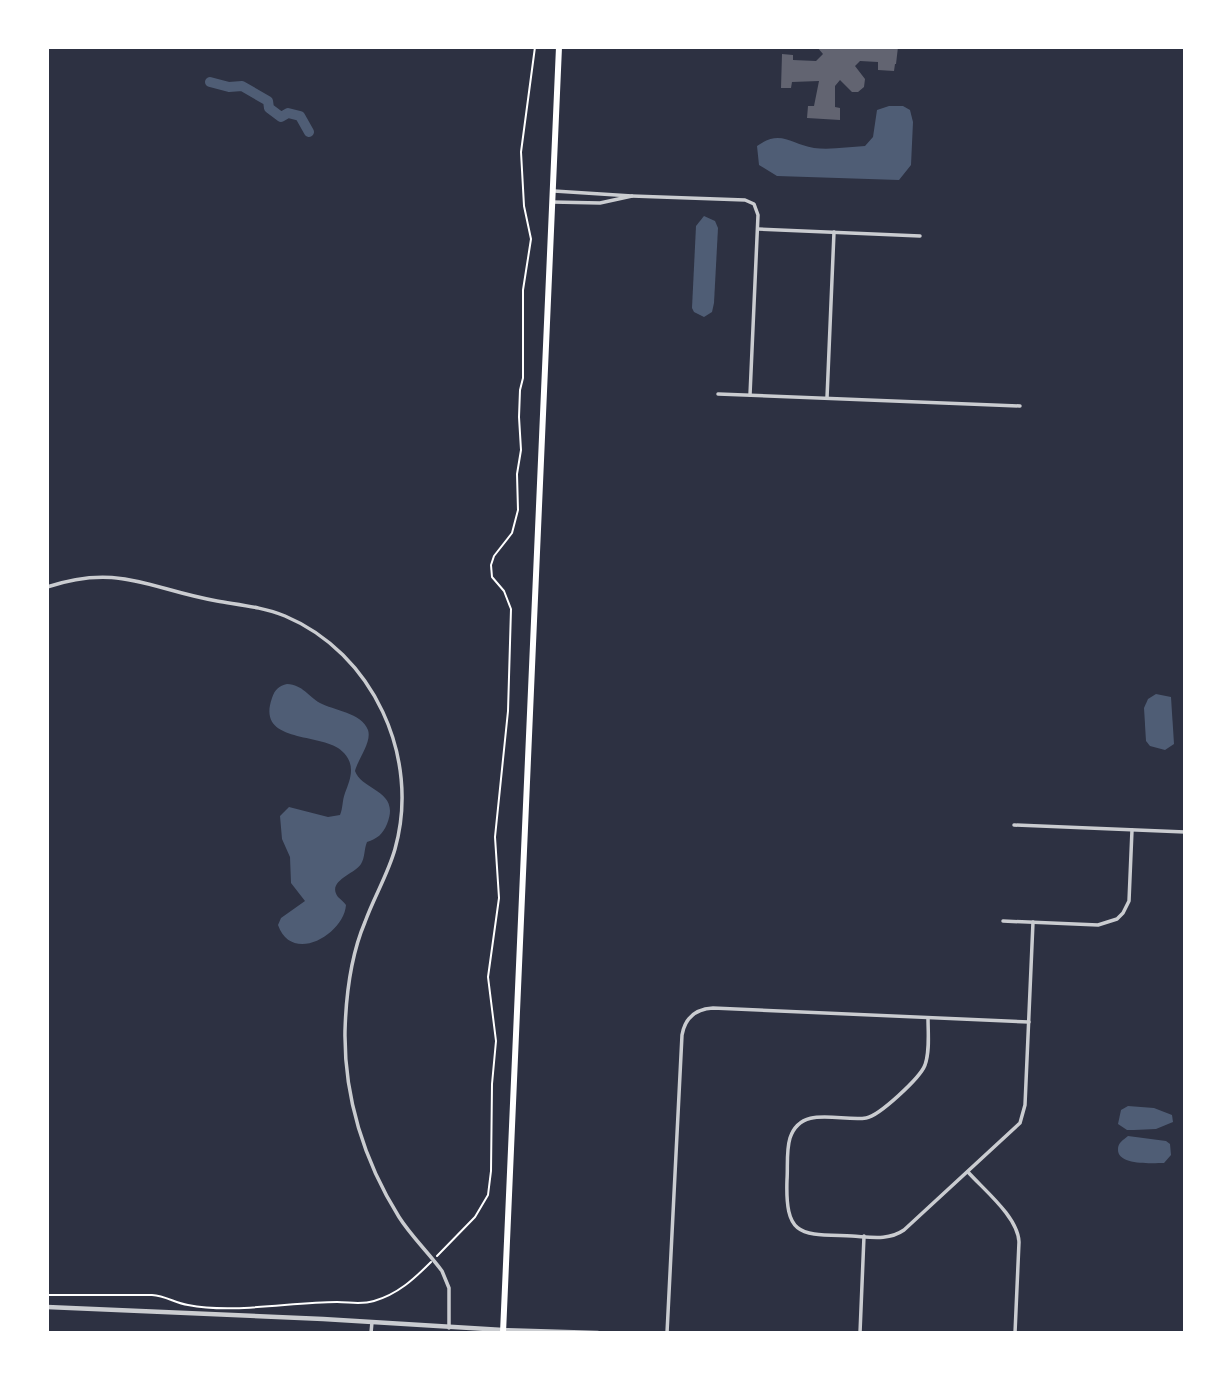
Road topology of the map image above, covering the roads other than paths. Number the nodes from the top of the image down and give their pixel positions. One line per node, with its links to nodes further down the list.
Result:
1 (559, 47): 2 (highway)
2 (553, 191): 3 (street); 4 (highway)
3 (632, 196): 4 (street); 5 (street)
4 (552, 202): 25 (highway)
5 (758, 229): 6 (street); 9 (street)
6 (834, 232): 7 (street); 10 (street)
7 (920, 236)
8 (718, 394): 9 (street)
9 (750, 395): 10 (street)
10 (827, 398): 11 (street)
11 (1020, 405)
12 (47, 587): 24 (street)
13 (1014, 825): 14 (street)
14 (1132, 830): 15 (street); 17 (street)
15 (1185, 832)
16 (1003, 921): 17 (street)
17 (1033, 922): 19 (street)
18 (928, 1018): 19 (street); 21 (street); 28 (street)
19 (1029, 1022): 20 (street)
20 (967, 1171): 21 (street); 30 (street)
21 (864, 1236): 29 (street)
22 (47, 1307): 23 (street)
23 (372, 1322): 24 (street); 26 (street)
24 (449, 1328): 25 (street)
25 (503, 1331): 27 (street)
26 (371, 1333)
27 (597, 1333)
28 (667, 1333)
29 (860, 1333)
30 (1015, 1333)

